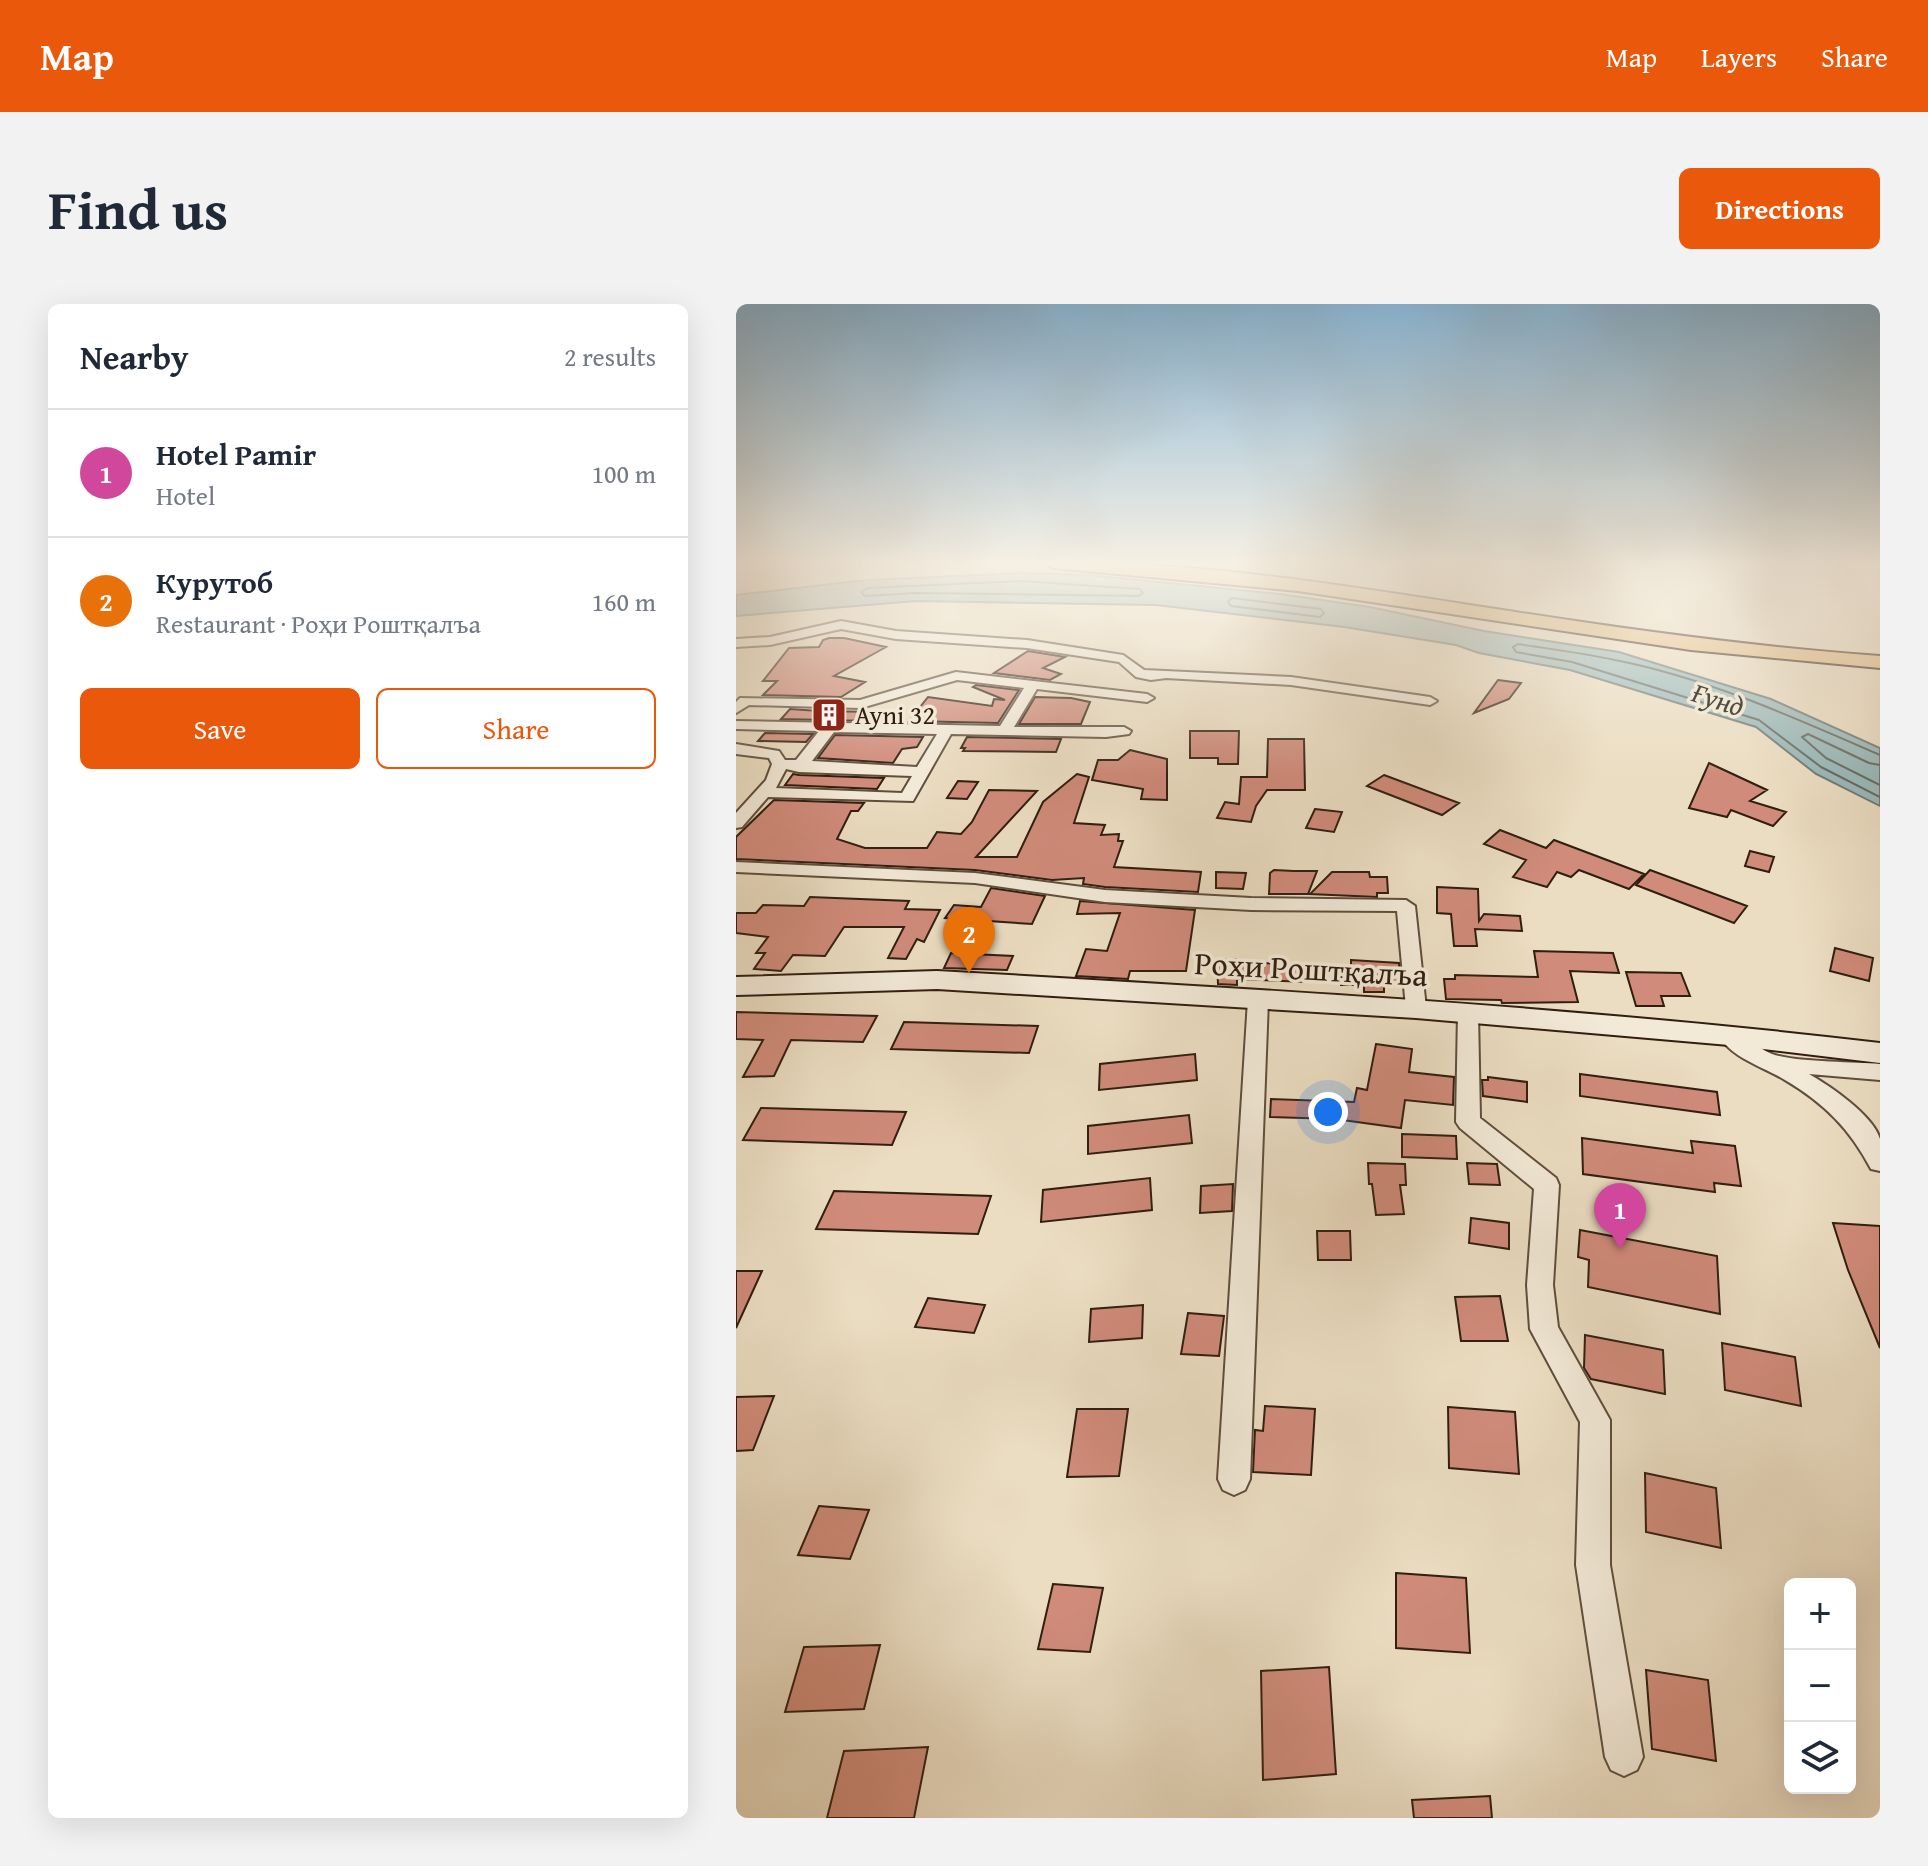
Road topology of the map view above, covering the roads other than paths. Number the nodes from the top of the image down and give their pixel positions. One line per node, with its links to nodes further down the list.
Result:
1 (801, 634): 4 (street)
2 (889, 634): 6 (street)
3 (1620, 634): 5 (main road)
4 (736, 643)
5 (1880, 662)
6 (1166, 674): 7 (street); 11 (street)
7 (1151, 676)
8 (1033, 684): 9 (street); 10 (street); 17 (street)
9 (1147, 698)
10 (881, 699): 12 (street); 15 (street)
11 (1430, 701)
12 (736, 709)
13 (736, 725): 14 (street)
14 (830, 727): 15 (street); 21 (street)
15 (869, 728): 16 (street)
16 (947, 729): 17 (street); 22 (street)
17 (1004, 731): 18 (street)
18 (1124, 731)
19 (736, 749): 20 (street)
20 (780, 764): 21 (street); 23 (street)
21 (799, 767): 22 (street)
22 (924, 772): 23 (street)
23 (763, 792): 24 (street)
24 (736, 823)
25 (736, 867): 28 (street)
26 (736, 986): 27 (main road, Роҳи Роштқалъа)
27 (1258, 1000): 28 (main road, Роҳи Роштқалъа); 35 (street)
28 (1416, 1008): 29 (main road, Роҳи Роштқалъа)
29 (1468, 1012): 30 (main road, Роҳи Роштқалъа); 36 (street)
30 (1729, 1035): 31 (main road, Роҳи Роштқалъа); 32 (street)
31 (1880, 1053)
32 (1773, 1063): 33 (street); 34 (street)
33 (1880, 1072)
34 (1880, 1162)
35 (1234, 1479)
36 (1624, 1757)

